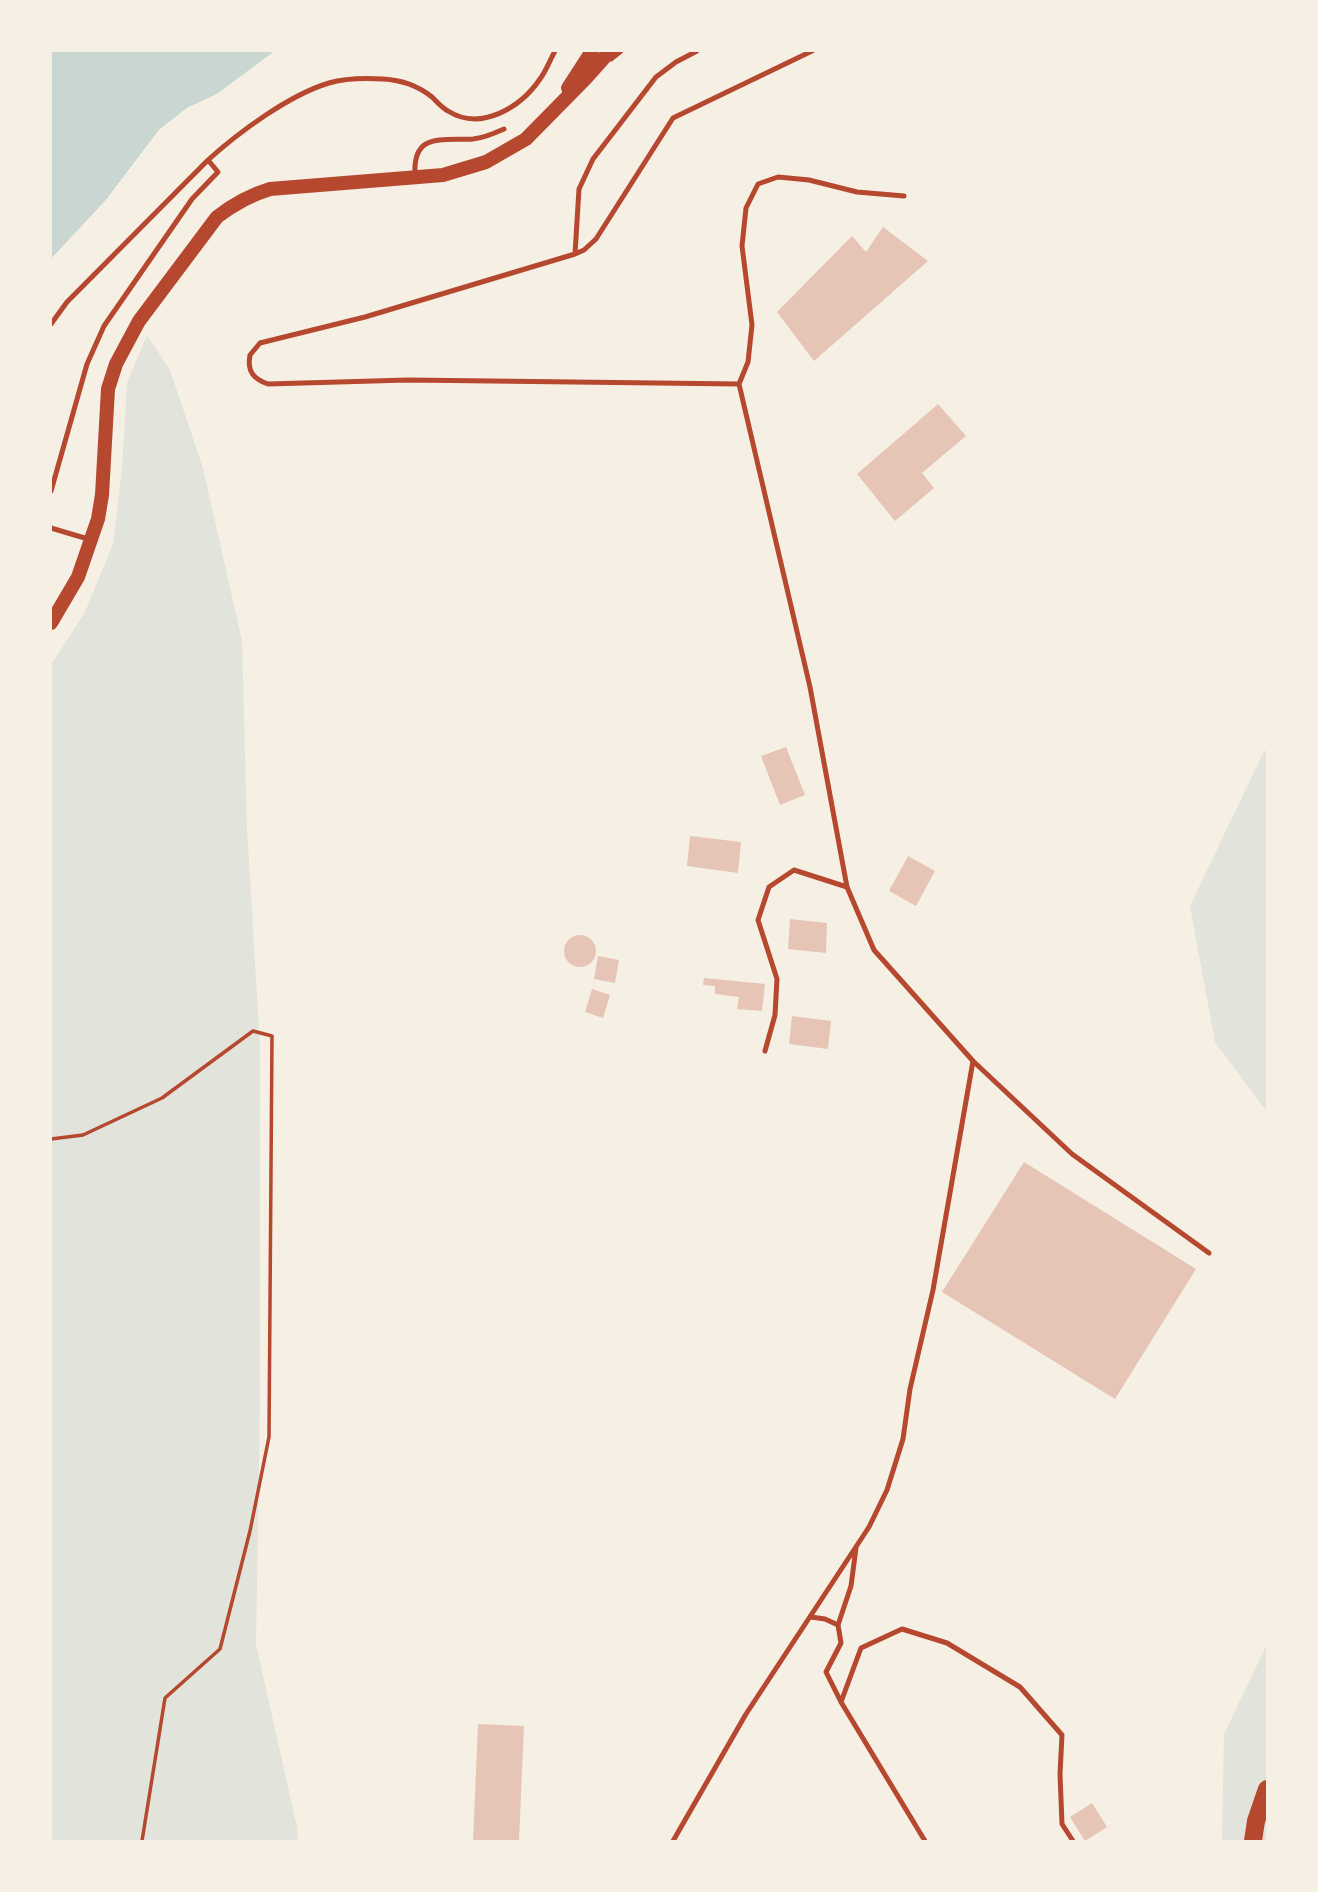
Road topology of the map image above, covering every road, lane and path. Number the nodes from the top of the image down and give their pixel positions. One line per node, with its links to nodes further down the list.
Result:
1 (555, 51): 10 (lane)
2 (592, 51): 8 (main road)
3 (610, 51): 7 (main road)
4 (621, 51): 7 (lane)
5 (697, 51): 13 (lane)
6 (812, 51): 13 (lane)
7 (586, 78): 8 (main road)
8 (554, 110): 11 (main road)
9 (504, 129): 11 (lane)
10 (208, 160): 14 (lane); 16 (lane)
11 (415, 177): 18 (main road)
12 (904, 196): 15 (lane)
13 (575, 254): 15 (lane)
14 (51, 324)
15 (739, 384): 20 (lane)
16 (51, 491)
17 (51, 528): 18 (lane)
18 (92, 540): 19 (main road)
19 (51, 623)
20 (847, 887): 21 (lane); 22 (lane)
21 (765, 1051)
22 (973, 1061): 24 (lane); 25 (lane)
23 (51, 1139): 30 (path)
24 (1209, 1253)
25 (856, 1546): 26 (lane); 27 (lane)
26 (811, 1617): 27 (lane); 31 (lane)
27 (838, 1625): 28 (lane)
28 (841, 1702): 32 (lane); 33 (lane)
29 (1267, 1789): 34 (main road)
30 (142, 1841)
31 (673, 1841)
32 (925, 1841)
33 (1073, 1841)
34 (1253, 1841)

